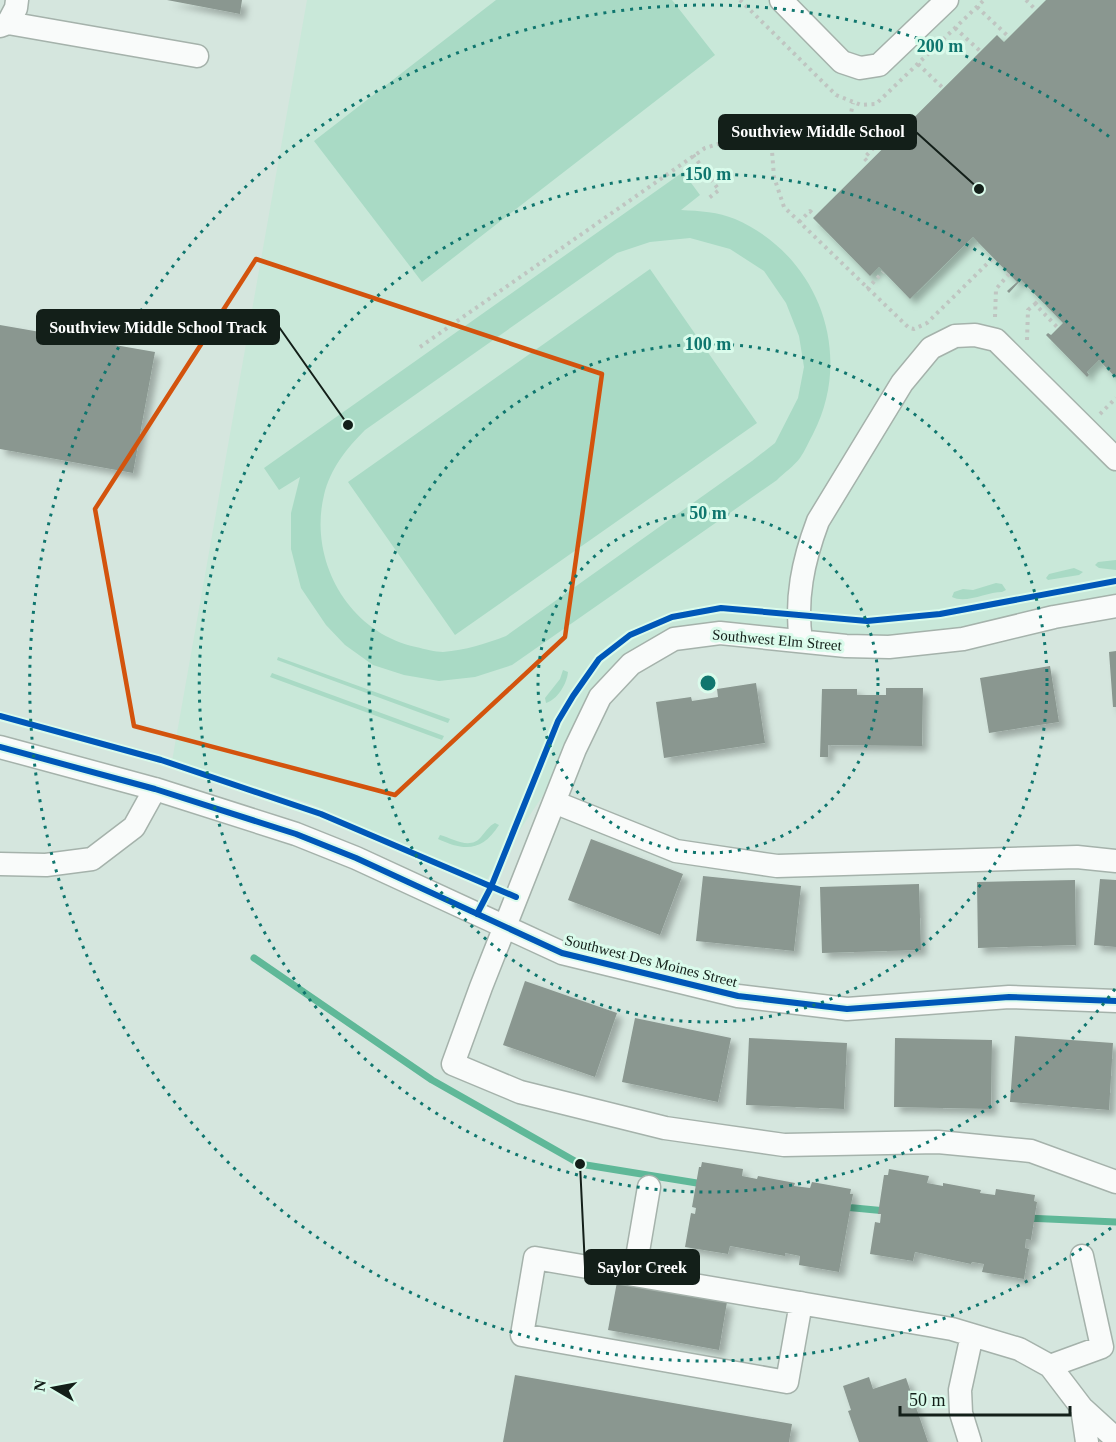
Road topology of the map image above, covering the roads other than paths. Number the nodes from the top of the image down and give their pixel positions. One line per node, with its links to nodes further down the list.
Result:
1 (17, 0): 4 (street)
2 (781, 0): 3 (street)
3 (947, 0)
4 (4, 25): 5 (street)
5 (197, 56)
6 (1116, 459): 8 (street)
7 (1116, 606): 8 (street, Southwest Elm Street)
8 (801, 641): 11 (street, Southwest Elm Street)
9 (0, 747): 10 (street, Southwest Des Moines Street)
10 (155, 789): 13 (street); 14 (street, Southwest Des Moines Street)
11 (554, 802): 12 (street); 14 (street, Southwest Elm Street)
12 (1116, 861)
13 (0, 864)
14 (505, 928): 15 (street, Southwest Des Moines Street); 16 (street, Southwest Elm Street)
15 (1116, 1001)
16 (1116, 1182)
17 (648, 1187): 19 (street)
18 (1082, 1256): 22 (street)
19 (634, 1275): 20 (street); 20 (street)
20 (801, 1303): 21 (street)
21 (972, 1335): 22 (street); 25 (street)
22 (1050, 1366): 23 (street)
23 (1082, 1408): 24 (street); 26 (street)
24 (1116, 1439)
25 (970, 1442)
26 (1087, 1442)

